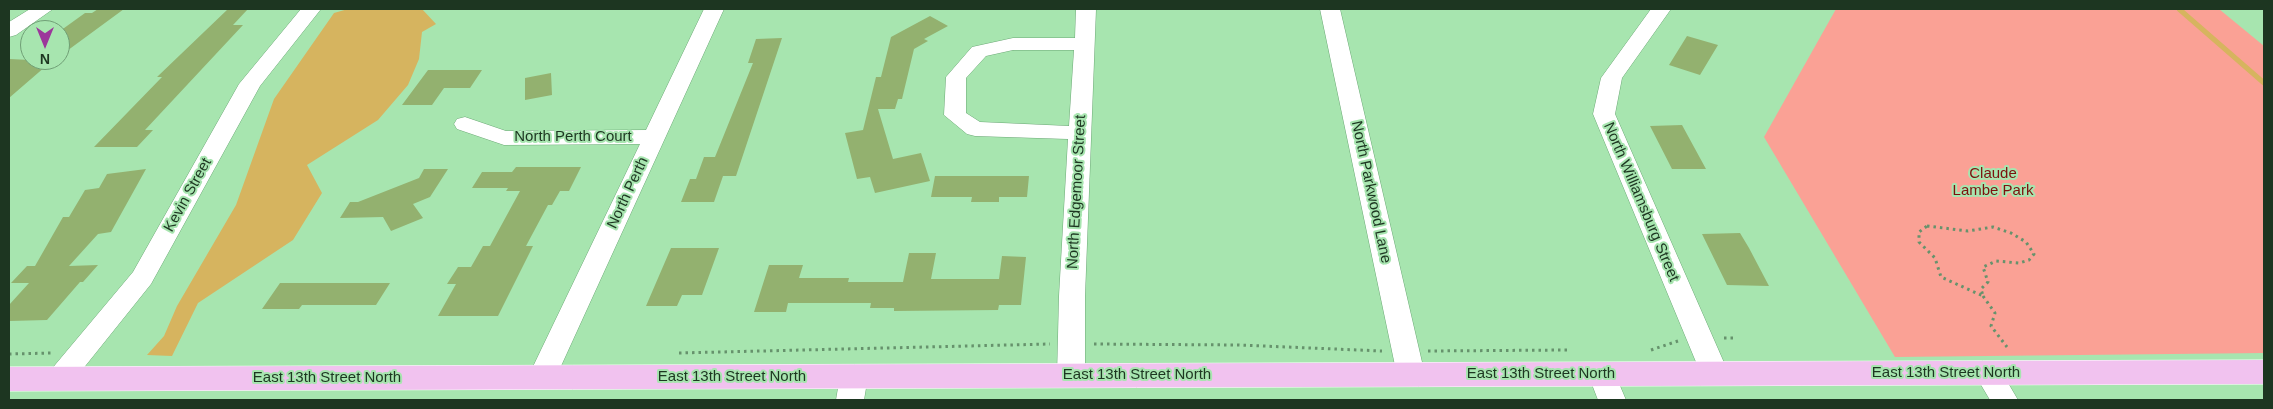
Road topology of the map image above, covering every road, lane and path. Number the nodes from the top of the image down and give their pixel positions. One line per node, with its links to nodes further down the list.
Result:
1 (43, 9): 7 (street)
2 (310, 9): 21 (street, Kevin Street)
3 (714, 9): 11 (street, North Perth)
4 (1086, 9): 8 (street, North Edgemoor Street)
5 (1330, 9): 22 (street, North Parkwood Lane)
6 (1661, 9): 14 (street, North Williamsburg Street)
7 (9, 31)
8 (1084, 44): 10 (street, North Edgemoor Street); 10 (street)
9 (465, 124): 11 (street, North Perth Court)
10 (1080, 134): 15 (street, North Edgemoor Street)
11 (654, 137): 27 (street, North Perth)
12 (1983, 296): 12 (path); 16 (path)
13 (1737, 338): 14 (path)
14 (1700, 339): 18 (path); 25 (street, North Williamsburg Street)
15 (1071, 344): 19 (path); 22 (path); 26 (street, North Edgemoor Street)
16 (2007, 347)
17 (1574, 350): 22 (path)
18 (1644, 350)
19 (670, 353)
20 (9, 354): 21 (path)
21 (81, 354): 29 (street, Kevin Street)
22 (1409, 363): 26 (main road, East 13th Street North); 30 (main road, East 13th Street North)
23 (2264, 372): 24 (main road, East 13th Street North)
24 (1988, 373): 25 (main road, East 13th Street North); 32 (street)
25 (1715, 374): 30 (main road, East 13th Street North)
26 (1071, 376): 31 (main road, East 13th Street North)
27 (542, 377): 29 (main road, East 13th Street North); 31 (main road, East 13th Street North)
28 (9, 378): 29 (main road, East 13th Street North)
29 (60, 378)
30 (1607, 387)
31 (852, 388)
32 (2004, 400)

